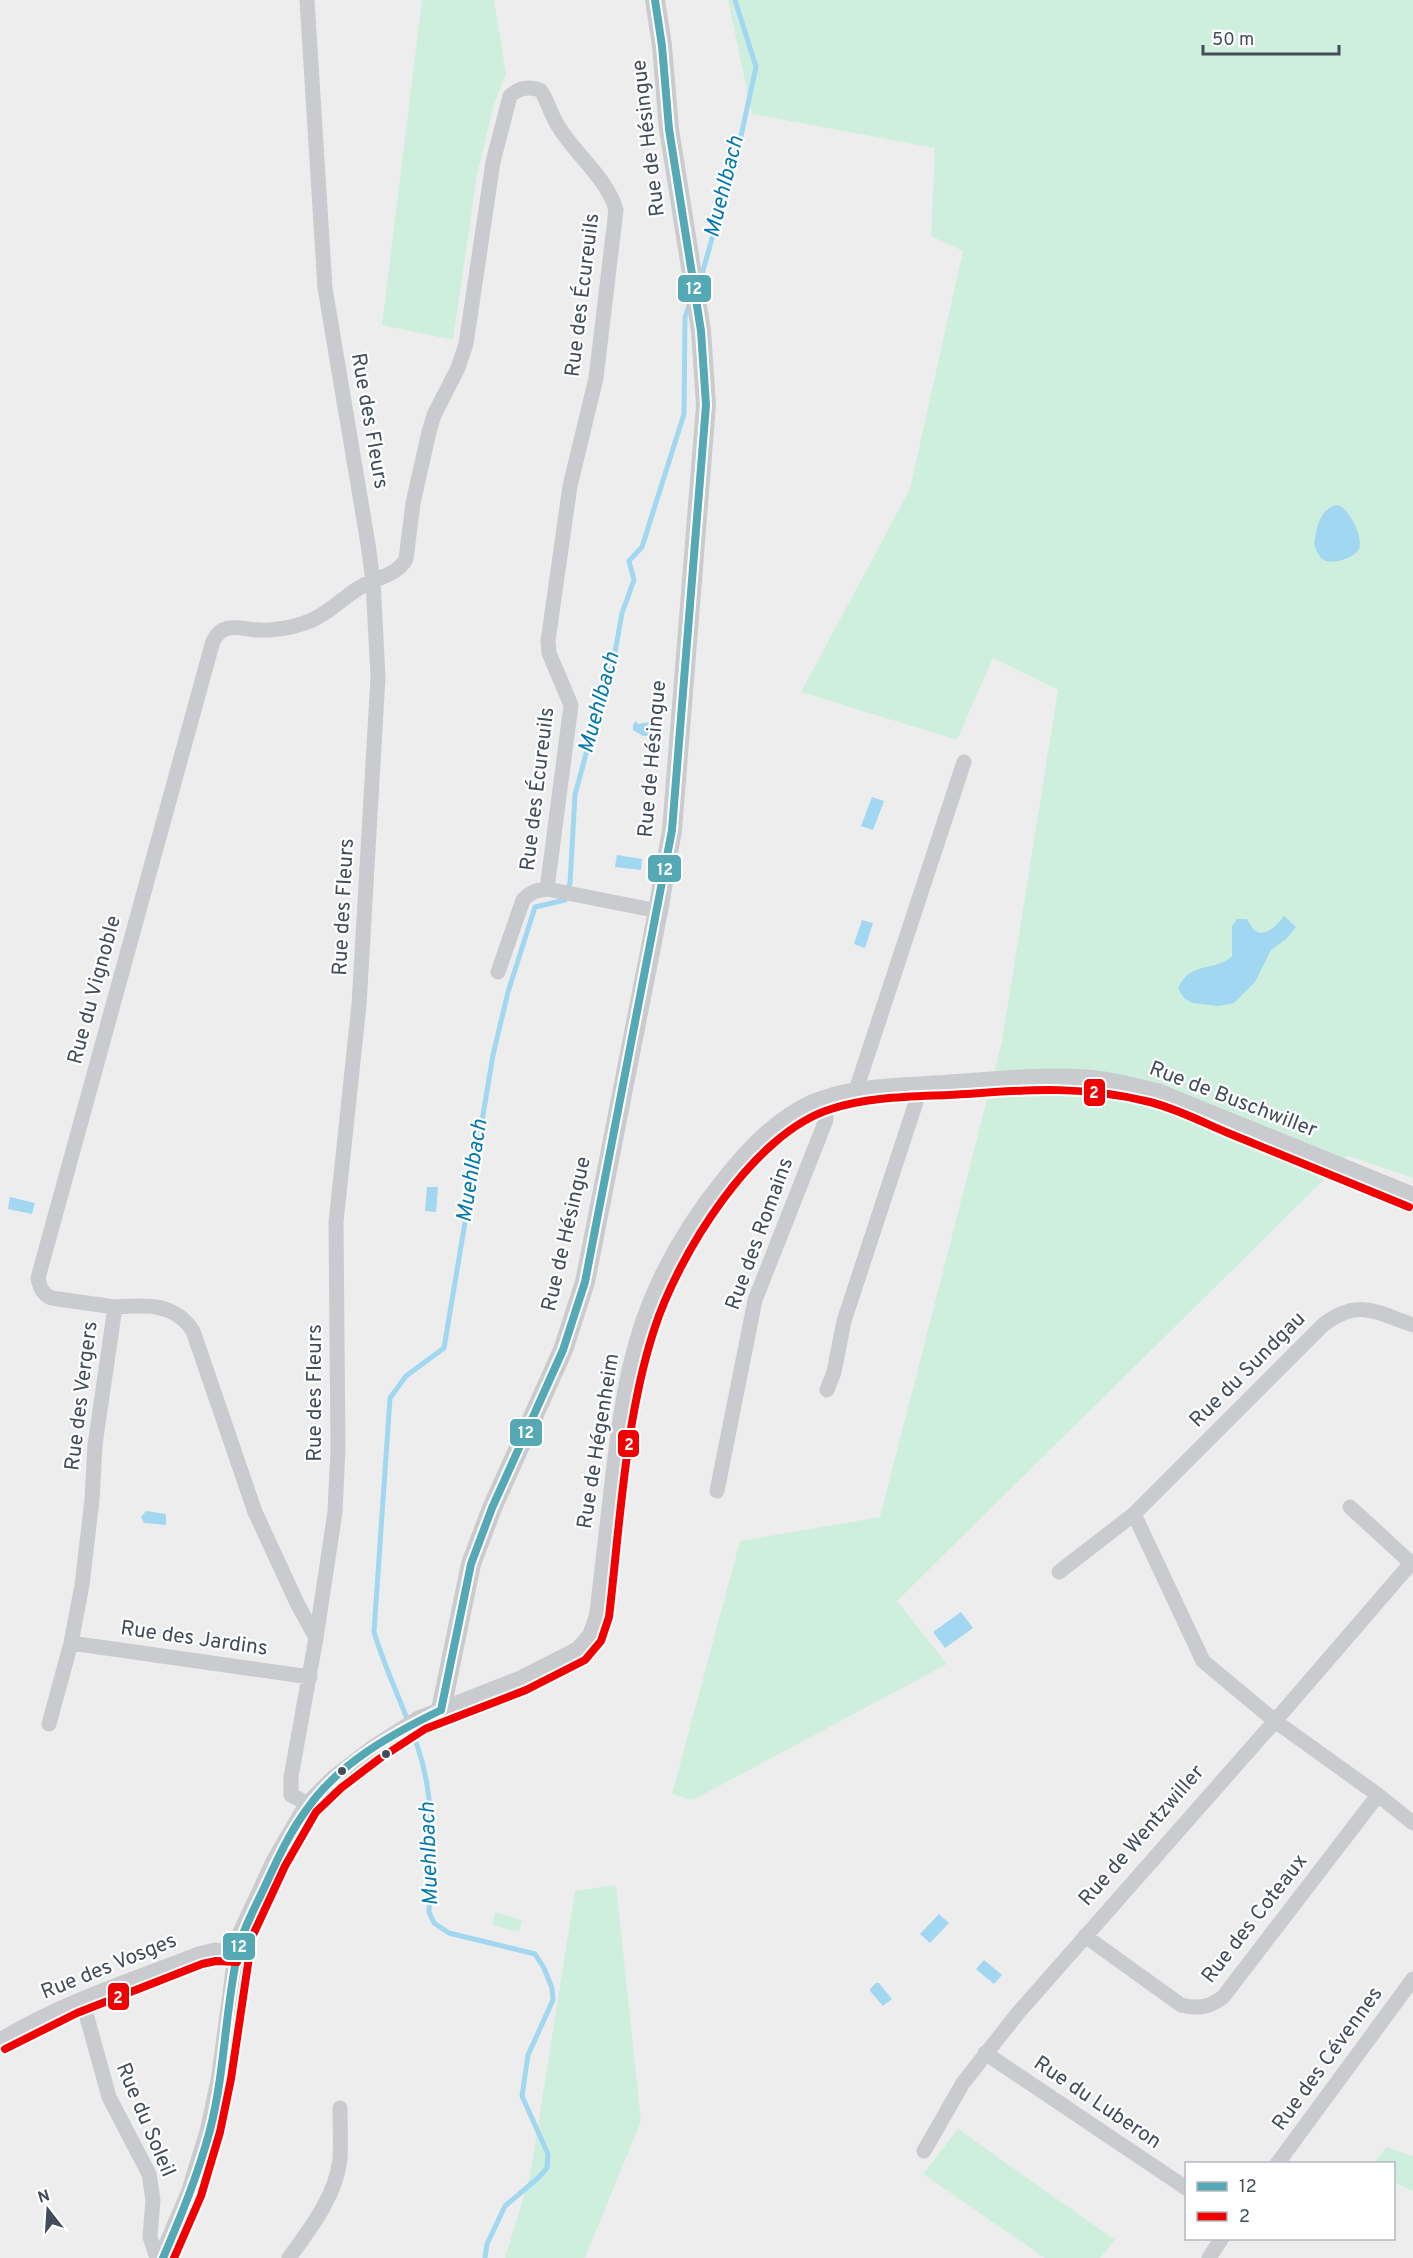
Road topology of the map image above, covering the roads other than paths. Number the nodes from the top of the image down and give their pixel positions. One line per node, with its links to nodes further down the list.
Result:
1 (307, 0): 3 (street, Rue des Fleurs)
2 (655, 0): 7 (street, Rue de Hésingue)
3 (373, 581): 4 (street, Rue des Écureuils); 6 (street, Rue des Écureuils); 22 (street, Rue des Fleurs)
4 (221, 629): 14 (street, Rue du Vignoble)
5 (964, 762): 11 (street)
6 (551, 890): 7 (street, Rue des Écureuils); 8 (street, Rue des Écureuils)
7 (658, 911): 25 (street, Rue de Hésingue)
8 (498, 972)
9 (921, 1087): 10 (street, Rue de Buschwiller); 13 (street, Rue de Buschwiller); 16 (street)
10 (879, 1090): 11 (street, Rue de Hégenheim)
11 (855, 1093): 12 (street, Rue de Hégenheim)
12 (825, 1100): 17 (street, Rue des Romains); 25 (street, Rue de Hégenheim)
13 (1413, 1197)
14 (115, 1307): 22 (street, Rue des Vergers); 23 (street, Rue des Vergers)
15 (1413, 1325): 19 (street, Rue du Sundgau)
16 (827, 1390)
17 (717, 1491)
18 (1350, 1507): 20 (street, Rue de Wentzwiller)
19 (1134, 1514): 21 (street, Rue du Sundgau); 26 (street)
20 (1412, 1562): 26 (street, Rue de Wentzwiller)
21 (1059, 1572)
22 (316, 1638): 24 (street, Rue des Fleurs)
23 (71, 1643): 24 (street, Rue des Jardins); 27 (street, Rue des Vergers)
24 (310, 1677): 29 (street, Rue des Fleurs)
25 (441, 1710): 29 (street)
26 (1275, 1722): 28 (street); 31 (street, Rue de Wentzwiller)
27 (49, 1725)
28 (1378, 1795): 30 (street); 31 (street, Rue des Coteaux)
29 (308, 1806): 32 (street)
30 (1413, 1823)
31 (1085, 1936): 36 (street, Rue de Wentzwiller)
32 (238, 1952): 34 (street, Rue des Vosges); 43 (street)
33 (1413, 1979): 39 (street, Rue des Cévennes)
34 (82, 1999): 35 (street, Rue des Vosges); 42 (street, Rue du Soleil)
35 (0, 2040)
36 (985, 2053): 38 (street, Rue de Wentzwiller); 40 (street, Rue du Luberon)
37 (339, 2108): 44 (street)
38 (924, 2151)
39 (1278, 2162)
40 (1185, 2187)
41 (1221, 2240): 45 (street)
42 (157, 2258)
43 (163, 2258)
44 (289, 2258)
45 (1209, 2258)

